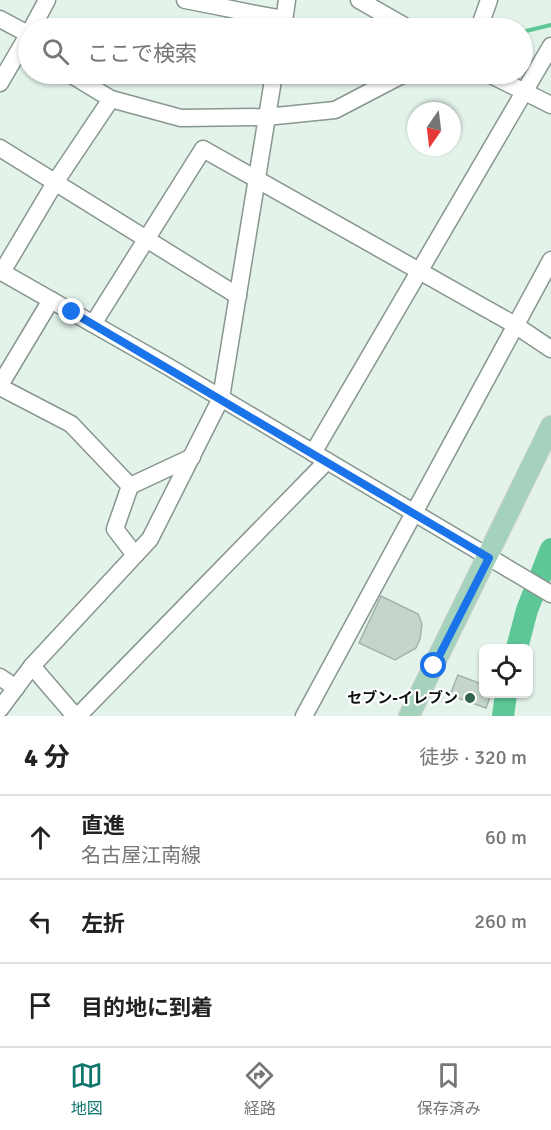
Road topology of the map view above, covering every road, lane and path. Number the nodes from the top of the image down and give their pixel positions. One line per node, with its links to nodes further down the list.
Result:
1 (47, 0): 6 (street)
2 (185, 0): 7 (street)
3 (287, 0): 8 (street)
4 (359, 0): 9 (street)
5 (489, 0): 10 (street)
6 (37, 18)
7 (261, 18)
8 (285, 18)
9 (390, 18)
10 (483, 18)
11 (0, 19): 12 (street)
12 (18, 29)
13 (551, 46): 15 (street)
14 (18, 52): 16 (street)
15 (533, 79)
16 (0, 83)
17 (86, 84): 23 (street)
18 (272, 84): 25 (street)
19 (385, 84): 25 (street)
20 (510, 84): 22 (street)
21 (530, 84): 22 (street)
22 (526, 92): 24 (street); 32 (street)
23 (111, 99): 25 (street); 28 (street)
24 (551, 105)
25 (266, 117): 27 (street)
26 (0, 148): 28 (street)
27 (256, 177): 29 (street); 32 (street); 33 (street)
28 (56, 181): 29 (street); 31 (street)
29 (146, 238): 33 (street); 35 (street)
30 (551, 260): 36 (street)
31 (1, 272): 34 (street)
32 (421, 272): 36 (street); 42 (street)
33 (238, 296): 39 (street)
34 (51, 300): 35 (street); 38 (street)
35 (93, 324): 39 (street)
36 (515, 325): 37 (street); 44 (street)
37 (551, 349)
38 (0, 386): 43 (street)
39 (221, 398): 41 (street); 42 (street)
40 (551, 426): 46 (main road)
41 (192, 457): 43 (street); 45 (street)
42 (320, 457): 44 (street); 52 (street)
43 (130, 486): 45 (street)
44 (414, 514): 46 (street); 53 (street)
45 (135, 555): 48 (street)
46 (489, 558): 47 (street); 54 (main road)
47 (549, 593)
48 (32, 666): 50 (street); 52 (street)
49 (0, 677): 50 (street)
50 (16, 688): 51 (street)
51 (0, 709)
52 (76, 716)
53 (304, 716)
54 (409, 716)

